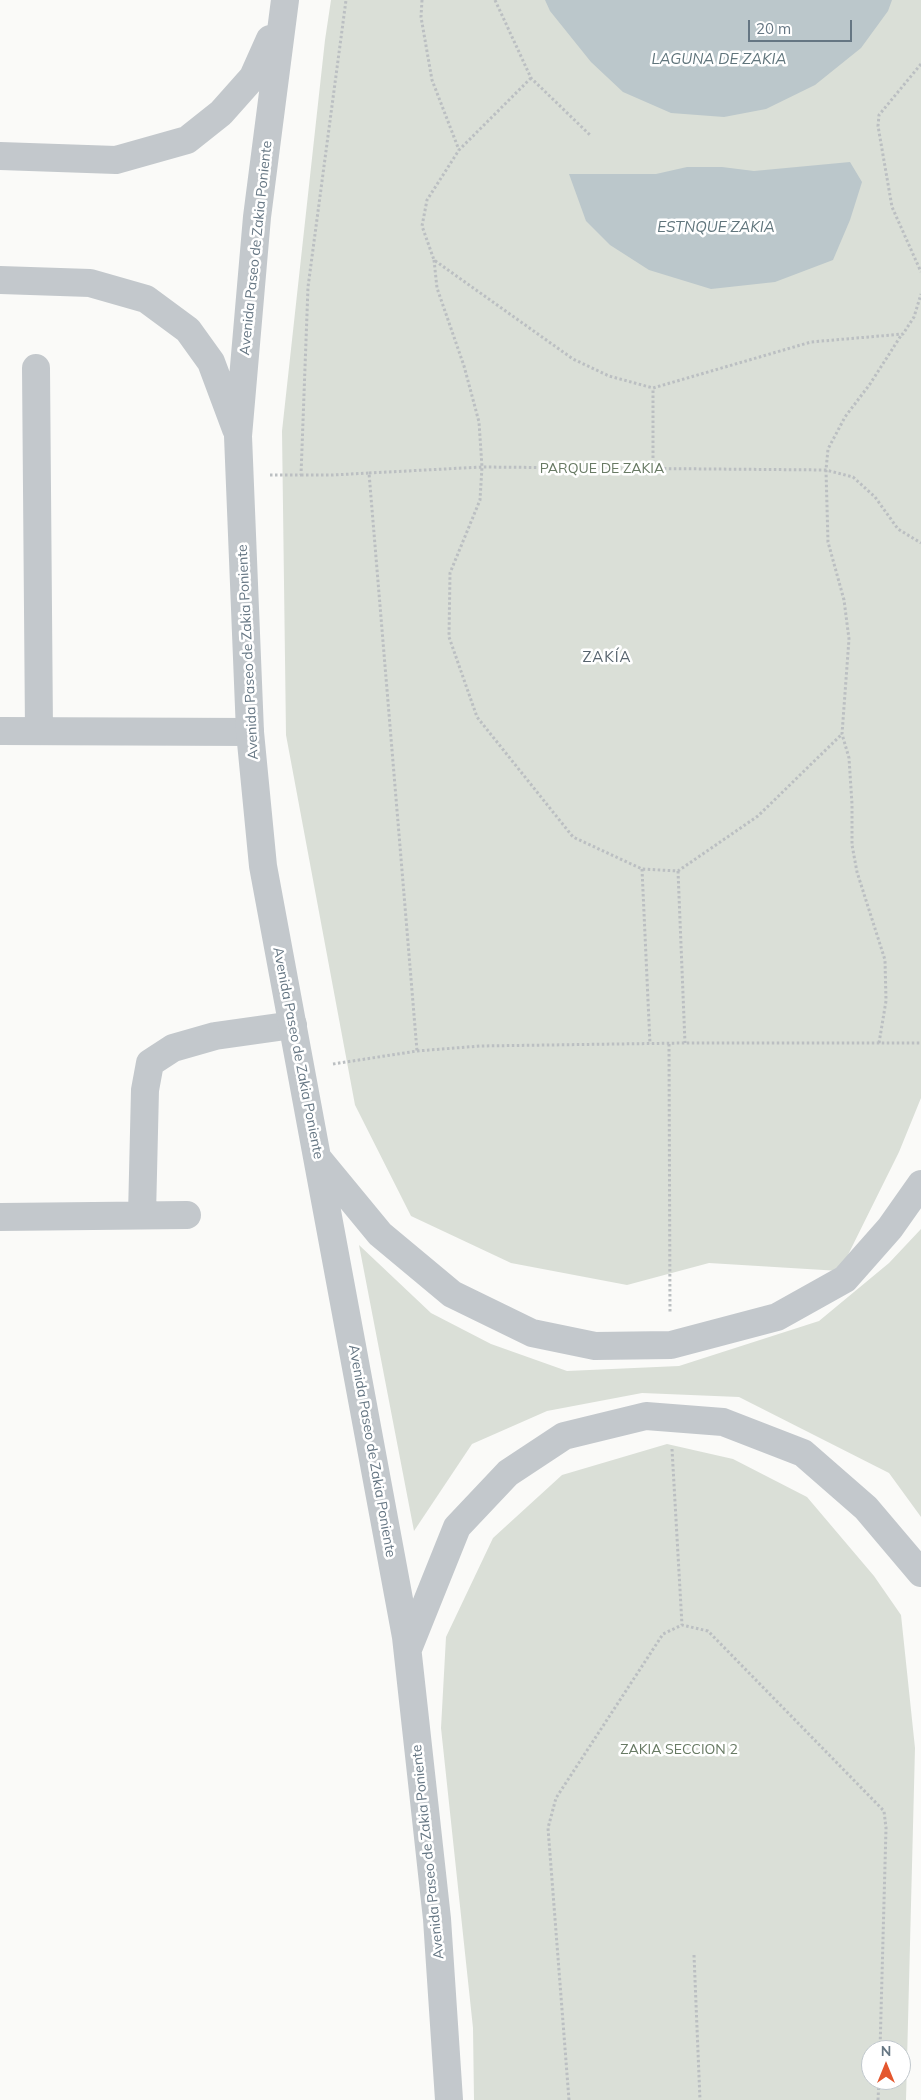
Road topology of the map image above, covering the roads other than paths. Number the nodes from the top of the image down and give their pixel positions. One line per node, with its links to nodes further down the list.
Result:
1 (284, 5): 2 (street); 5 (street, Avenida Paseo de Zakia Poniente)
2 (0, 156)
3 (0, 280): 5 (street)
4 (36, 368): 7 (street)
5 (238, 436): 8 (street, Avenida Paseo de Zakia Poniente)
6 (0, 730): 7 (street)
7 (39, 731): 8 (street)
8 (250, 732): 9 (street, Avenida Paseo de Zakia Poniente)
9 (293, 1025): 10 (street, Avenida Paseo de Zakia Poniente); 13 (street)
10 (318, 1159): 11 (street); 16 (street, Avenida Paseo de Zakia Poniente)
11 (921, 1184)
12 (187, 1215): 13 (street)
13 (142, 1216): 14 (street)
14 (0, 1217)
15 (921, 1573): 16 (street)
16 (407, 1651): 17 (street, Avenida Paseo de Zakia Poniente)
17 (448, 2100)

